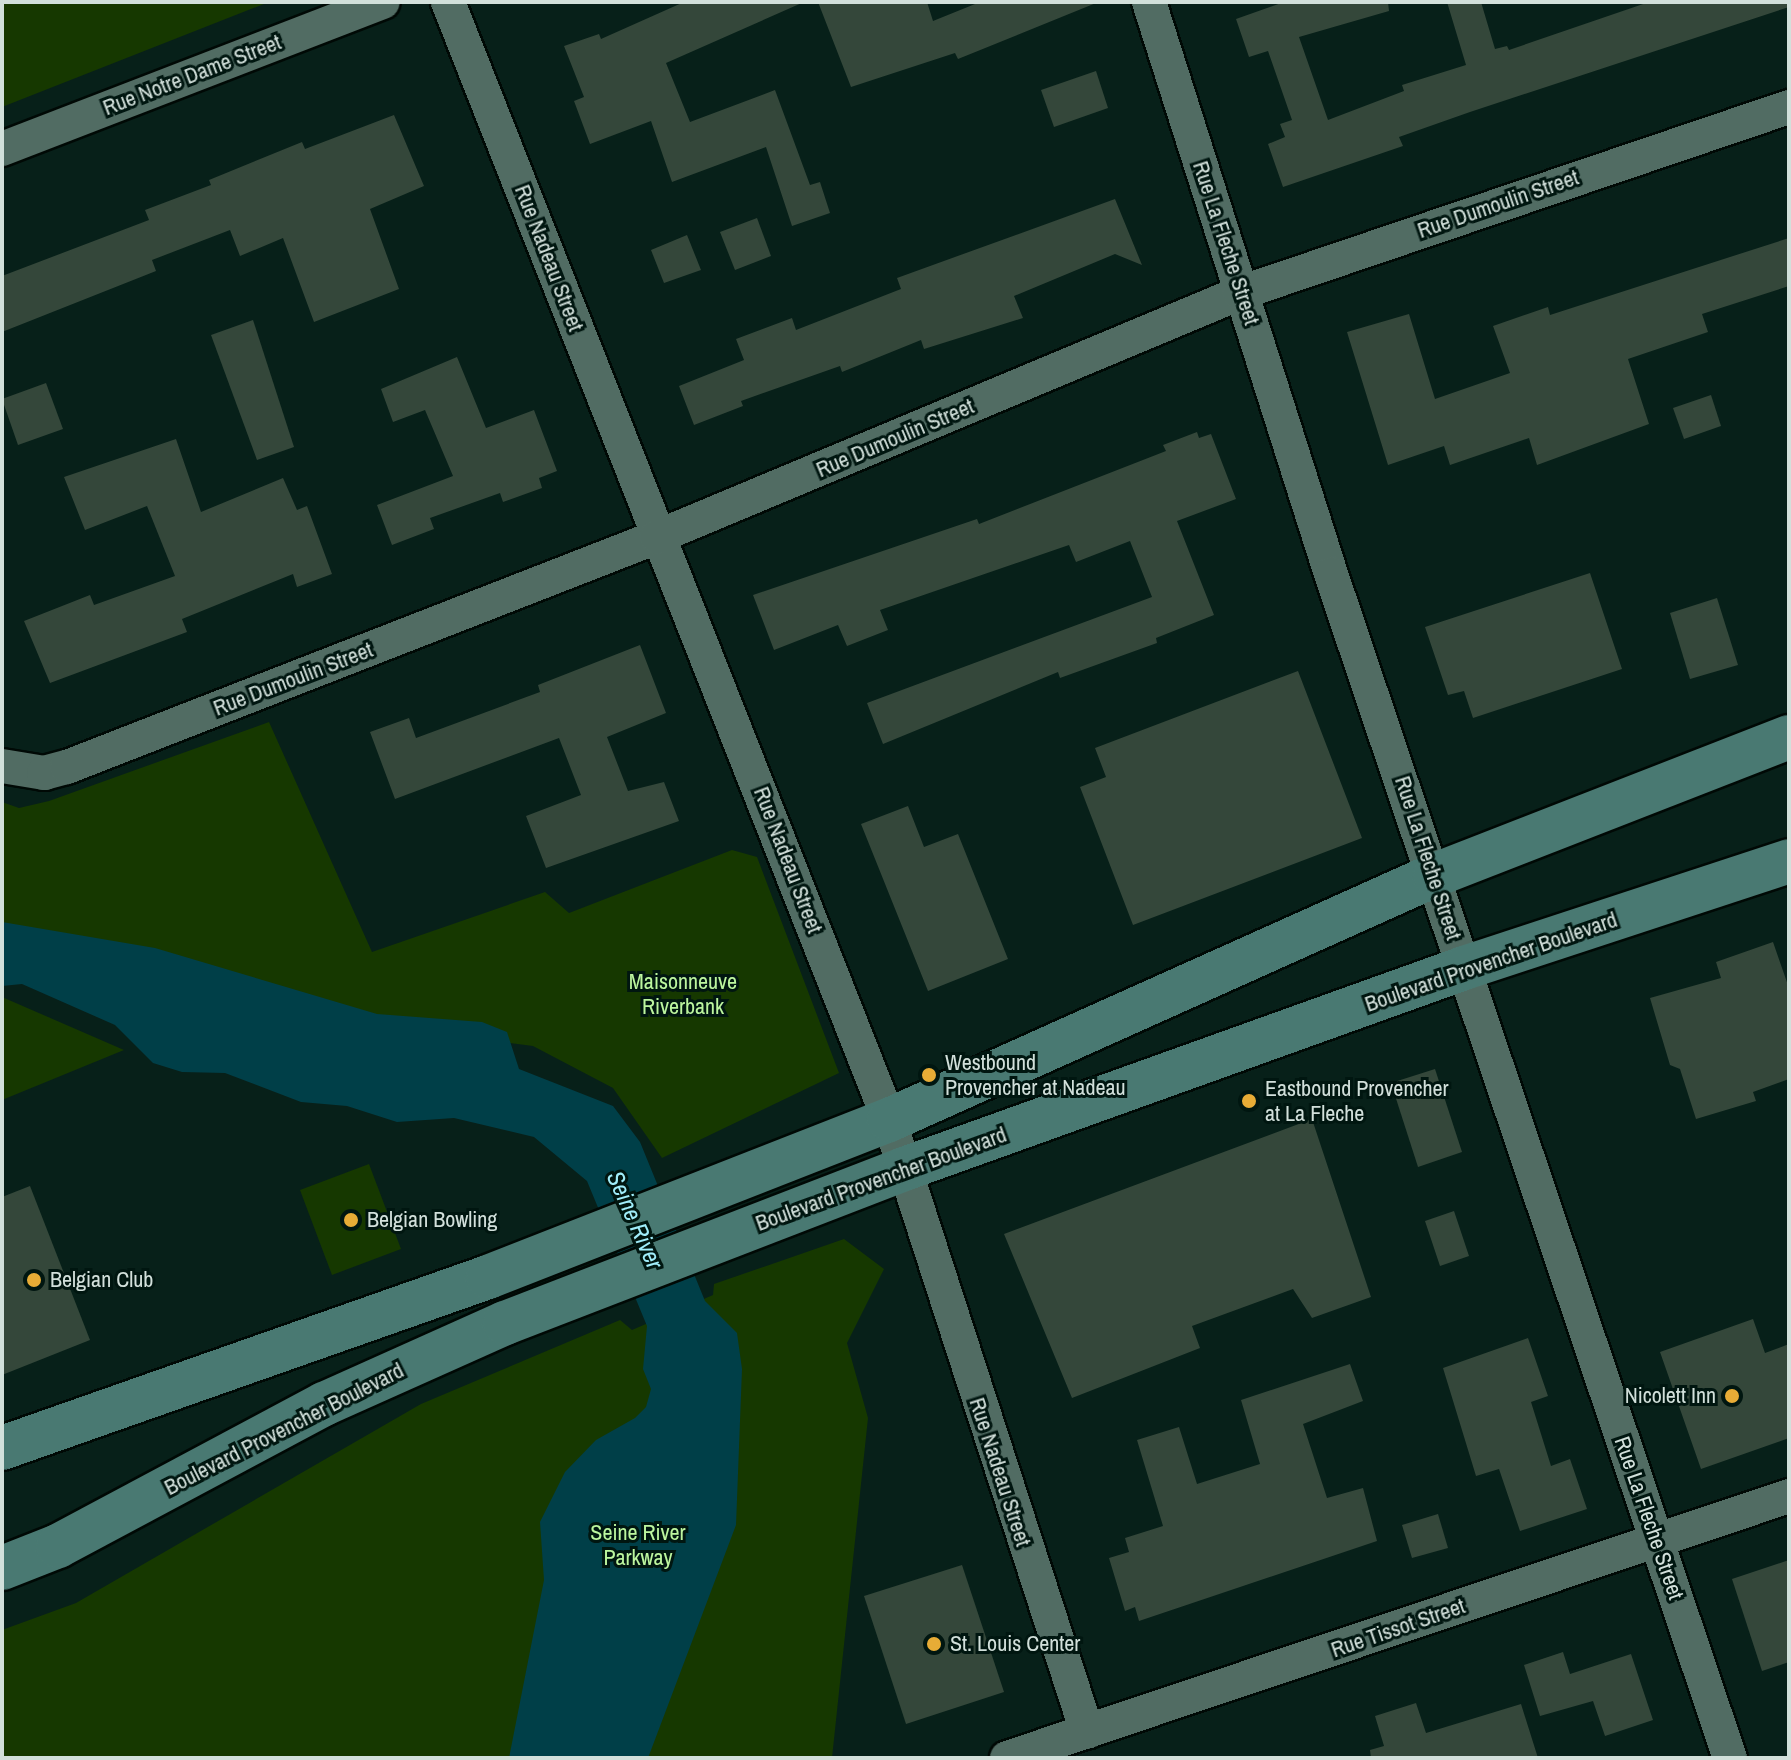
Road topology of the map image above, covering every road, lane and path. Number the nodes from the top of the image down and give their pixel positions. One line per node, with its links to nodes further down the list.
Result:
1 (383, 2): 5 (street, Rue Notre Dame Street)
2 (448, 2): 7 (street, Rue Nadeau Street)
3 (1149, 2): 6 (street, Rue La Fleche Street)
4 (1789, 107): 6 (street, Rue Dumoulin Street)
5 (2, 149)
6 (1240, 293): 7 (street, Rue Dumoulin Street); 11 (street, Rue La Fleche Street)
7 (657, 537): 9 (street, Rue Dumoulin Street); 13 (street, Rue Nadeau Street)
8 (1789, 737): 11 (main road)
9 (3, 767)
10 (1789, 861): 12 (main road, Boulevard Provencher Boulevard)
11 (1435, 875): 12 (street, Rue La Fleche Street); 13 (main road)
12 (1464, 968): 14 (main road, Boulevard Provencher Boulevard); 19 (street, Rue La Fleche Street)
13 (889, 1120): 14 (street, Rue Nadeau Street); 15 (main road)
14 (904, 1169): 16 (main road, Boulevard Provencher Boulevard); 21 (street, Rue Nadeau Street)
15 (262, 1358): 16 (main road); 17 (main road)
16 (292, 1422): 20 (main road, Boulevard Provencher Boulevard)
17 (2, 1448)
18 (1789, 1496): 19 (street, Rue Tissot Street)
19 (1657, 1541): 21 (street, Rue Tissot Street); 23 (street, Rue La Fleche Street)
20 (2, 1568)
21 (1087, 1732): 22 (street, Rue Tissot Street)
22 (1007, 1758)
23 (1730, 1758)

